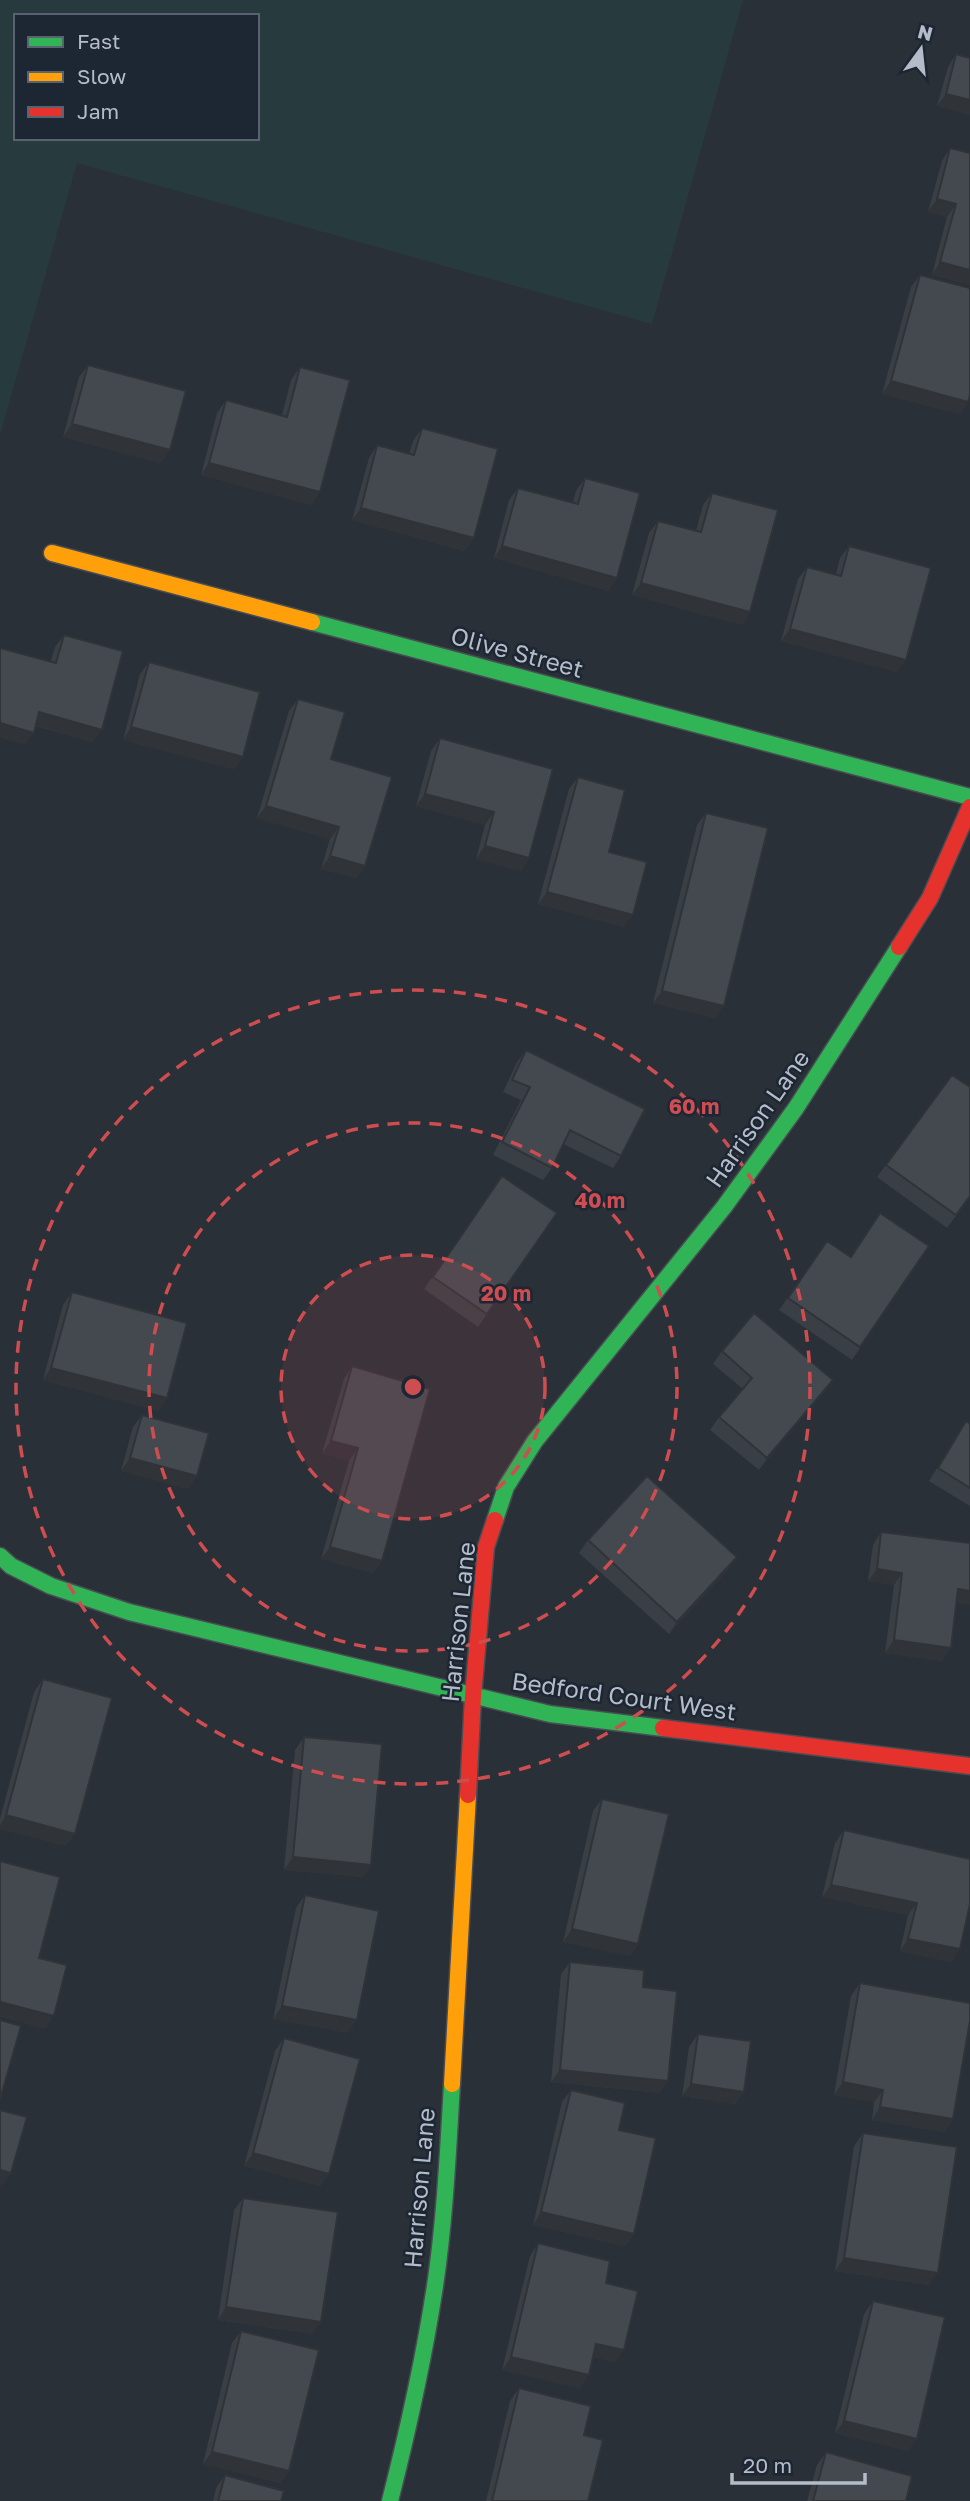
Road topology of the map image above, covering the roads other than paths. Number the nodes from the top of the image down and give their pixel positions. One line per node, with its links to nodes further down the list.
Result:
1 (52, 553): 2 (street, Olive Street)
2 (970, 797)
3 (970, 807): 5 (street, Harrison Lane)
4 (0, 1556): 5 (street, Bedford Court West)
5 (473, 1696): 6 (street, Bedford Court West); 7 (street, Harrison Lane)
6 (970, 1766)
7 (390, 2501)

